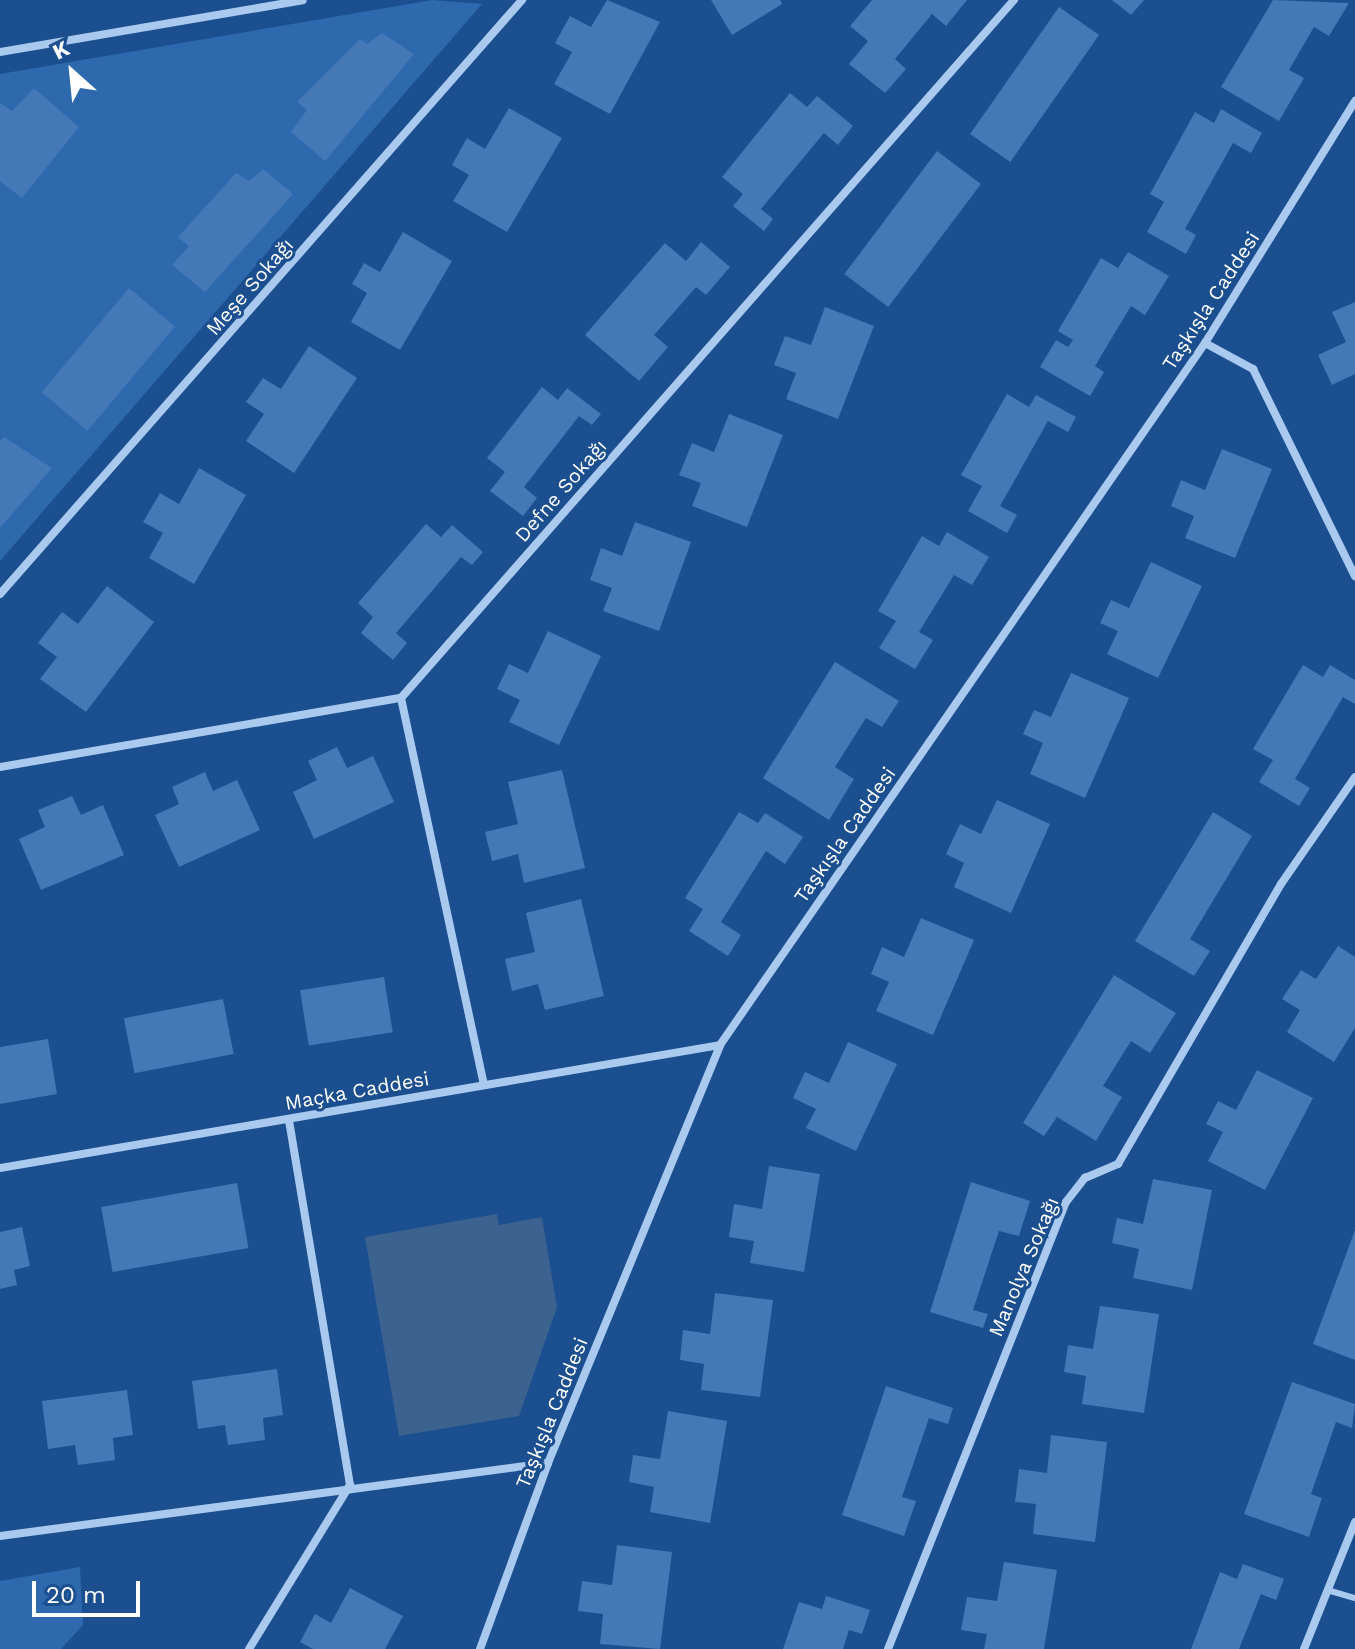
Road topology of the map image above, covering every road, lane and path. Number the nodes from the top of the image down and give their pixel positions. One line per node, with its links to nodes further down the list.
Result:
1 (303, 0): 4 (street)
2 (522, 0): 8 (street, Meşe Sokağı)
3 (1014, 0): 9 (street, Defne Sokağı)
4 (0, 52)
5 (1355, 101): 6 (street, Taşkışla Caddesi)
6 (1205, 343): 7 (street); 12 (street, Taşkışla Caddesi)
7 (1355, 576)
8 (0, 594)
9 (401, 698): 10 (street); 13 (street)
10 (0, 767)
11 (1355, 777): 24 (street, Manolya Sokağı)
12 (720, 1045): 13 (street, Maçka Caddesi); 16 (street, Taşkışla Caddesi)
13 (484, 1085): 14 (street, Maçka Caddesi)
14 (289, 1119): 15 (street, Maçka Caddesi); 17 (street)
15 (0, 1168)
16 (548, 1463): 17 (street); 23 (street, Taşkışla Caddesi)
17 (350, 1485): 19 (street); 22 (street)
18 (1355, 1522): 20 (street)
19 (0, 1536)
20 (1327, 1590): 21 (lane); 25 (street)
21 (1355, 1598)
22 (249, 1649)
23 (480, 1649)
24 (888, 1649)
25 (1304, 1649)

